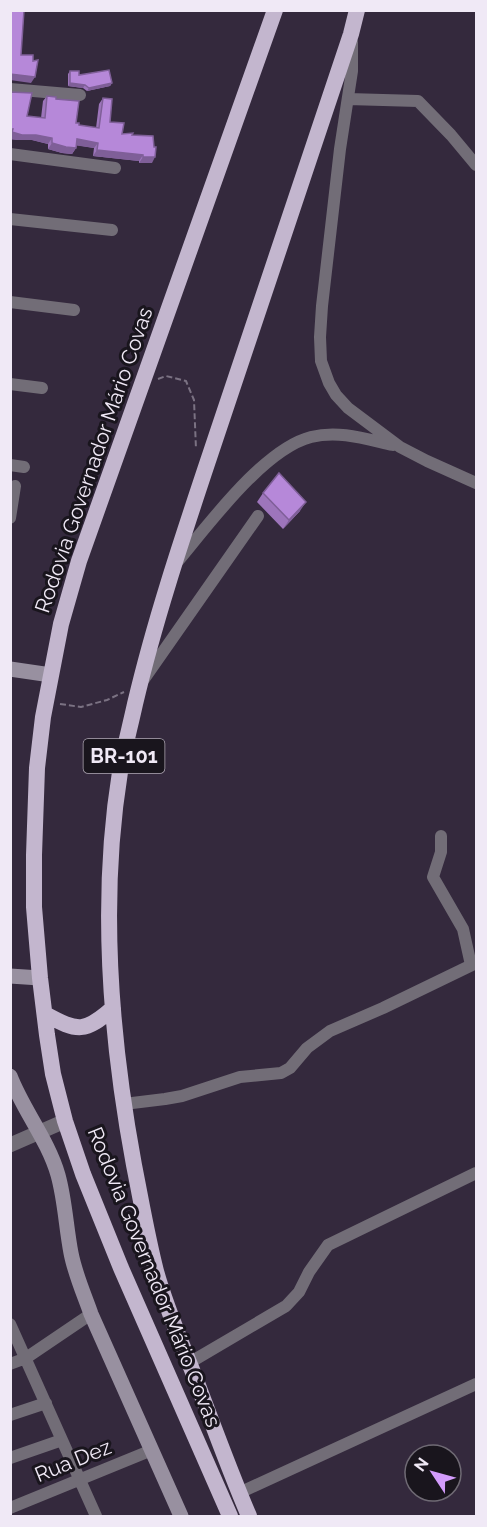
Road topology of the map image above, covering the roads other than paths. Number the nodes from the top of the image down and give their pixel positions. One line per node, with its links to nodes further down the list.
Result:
1 (275, 10): 25 (highway, Rodovia Governador Mário Covas)
2 (357, 10): 3 (highway, Rodovia Governador Mário Covas / BR-101)
3 (351, 34): 6 (street); 23 (highway, Rodovia Governador Mário Covas / BR-101)
4 (10, 89): 5 (street)
5 (80, 95)
6 (348, 99): 8 (street); 16 (street)
7 (10, 154): 9 (street)
8 (477, 165)
9 (115, 168)
10 (10, 219): 11 (street)
11 (112, 230)
12 (10, 302): 13 (street)
13 (74, 310)
14 (10, 384): 15 (street)
15 (42, 388)
16 (400, 447): 19 (street); 23 (street)
17 (10, 465): 18 (street)
18 (24, 467)
19 (477, 483)
20 (15, 486): 22 (street)
21 (258, 516): 26 (street)
22 (10, 518)
23 (173, 566): 26 (highway, Rodovia Governador Mário Covas / BR-101)
24 (10, 669): 25 (main road)
25 (51, 675): 30 (highway, Rodovia Governador Mário Covas)
26 (140, 685): 31 (highway, Rodovia Governador Mário Covas / BR-101)
27 (441, 836): 28 (street)
28 (474, 964): 34 (street)
29 (10, 976): 30 (main road)
30 (40, 978): 32 (highway, Rodovia Governador Mário Covas)
31 (113, 1008): 32 (highway); 34 (highway, Rodovia Governador Mário Covas / BR-101)
32 (45, 1014): 35 (highway, Rodovia Governador Mário Covas)
33 (10, 1076): 37 (main road)
34 (123, 1104): 43 (highway, Rodovia Governador Mário Covas / BR-101)
35 (65, 1121): 37 (street); 56 (highway, Rodovia Governador Mário Covas)
36 (10, 1130): 37 (street)
37 (35, 1134): 38 (street); 40 (main road)
38 (10, 1145)
39 (477, 1173): 43 (street)
40 (91, 1314): 42 (street); 49 (main road)
41 (10, 1324): 42 (street)
42 (26, 1358): 44 (street); 46 (street)
43 (189, 1363): 52 (highway, Rodovia Governador Mário Covas / BR-101)
44 (10, 1364)
45 (477, 1384): 52 (street)
46 (46, 1403): 47 (street); 48 (street)
47 (10, 1415)
48 (62, 1440): 50 (street); 51 (street)
49 (152, 1450): 51 (street, Rua Dez); 55 (main road)
50 (10, 1458)
51 (80, 1479): 53 (street, Rua Dez); 54 (street)
52 (239, 1493): 57 (highway, Rodovia Governador Mário Covas / BR-101)
53 (10, 1508)
54 (96, 1516)
55 (181, 1516)
56 (230, 1516)
57 (249, 1516)

